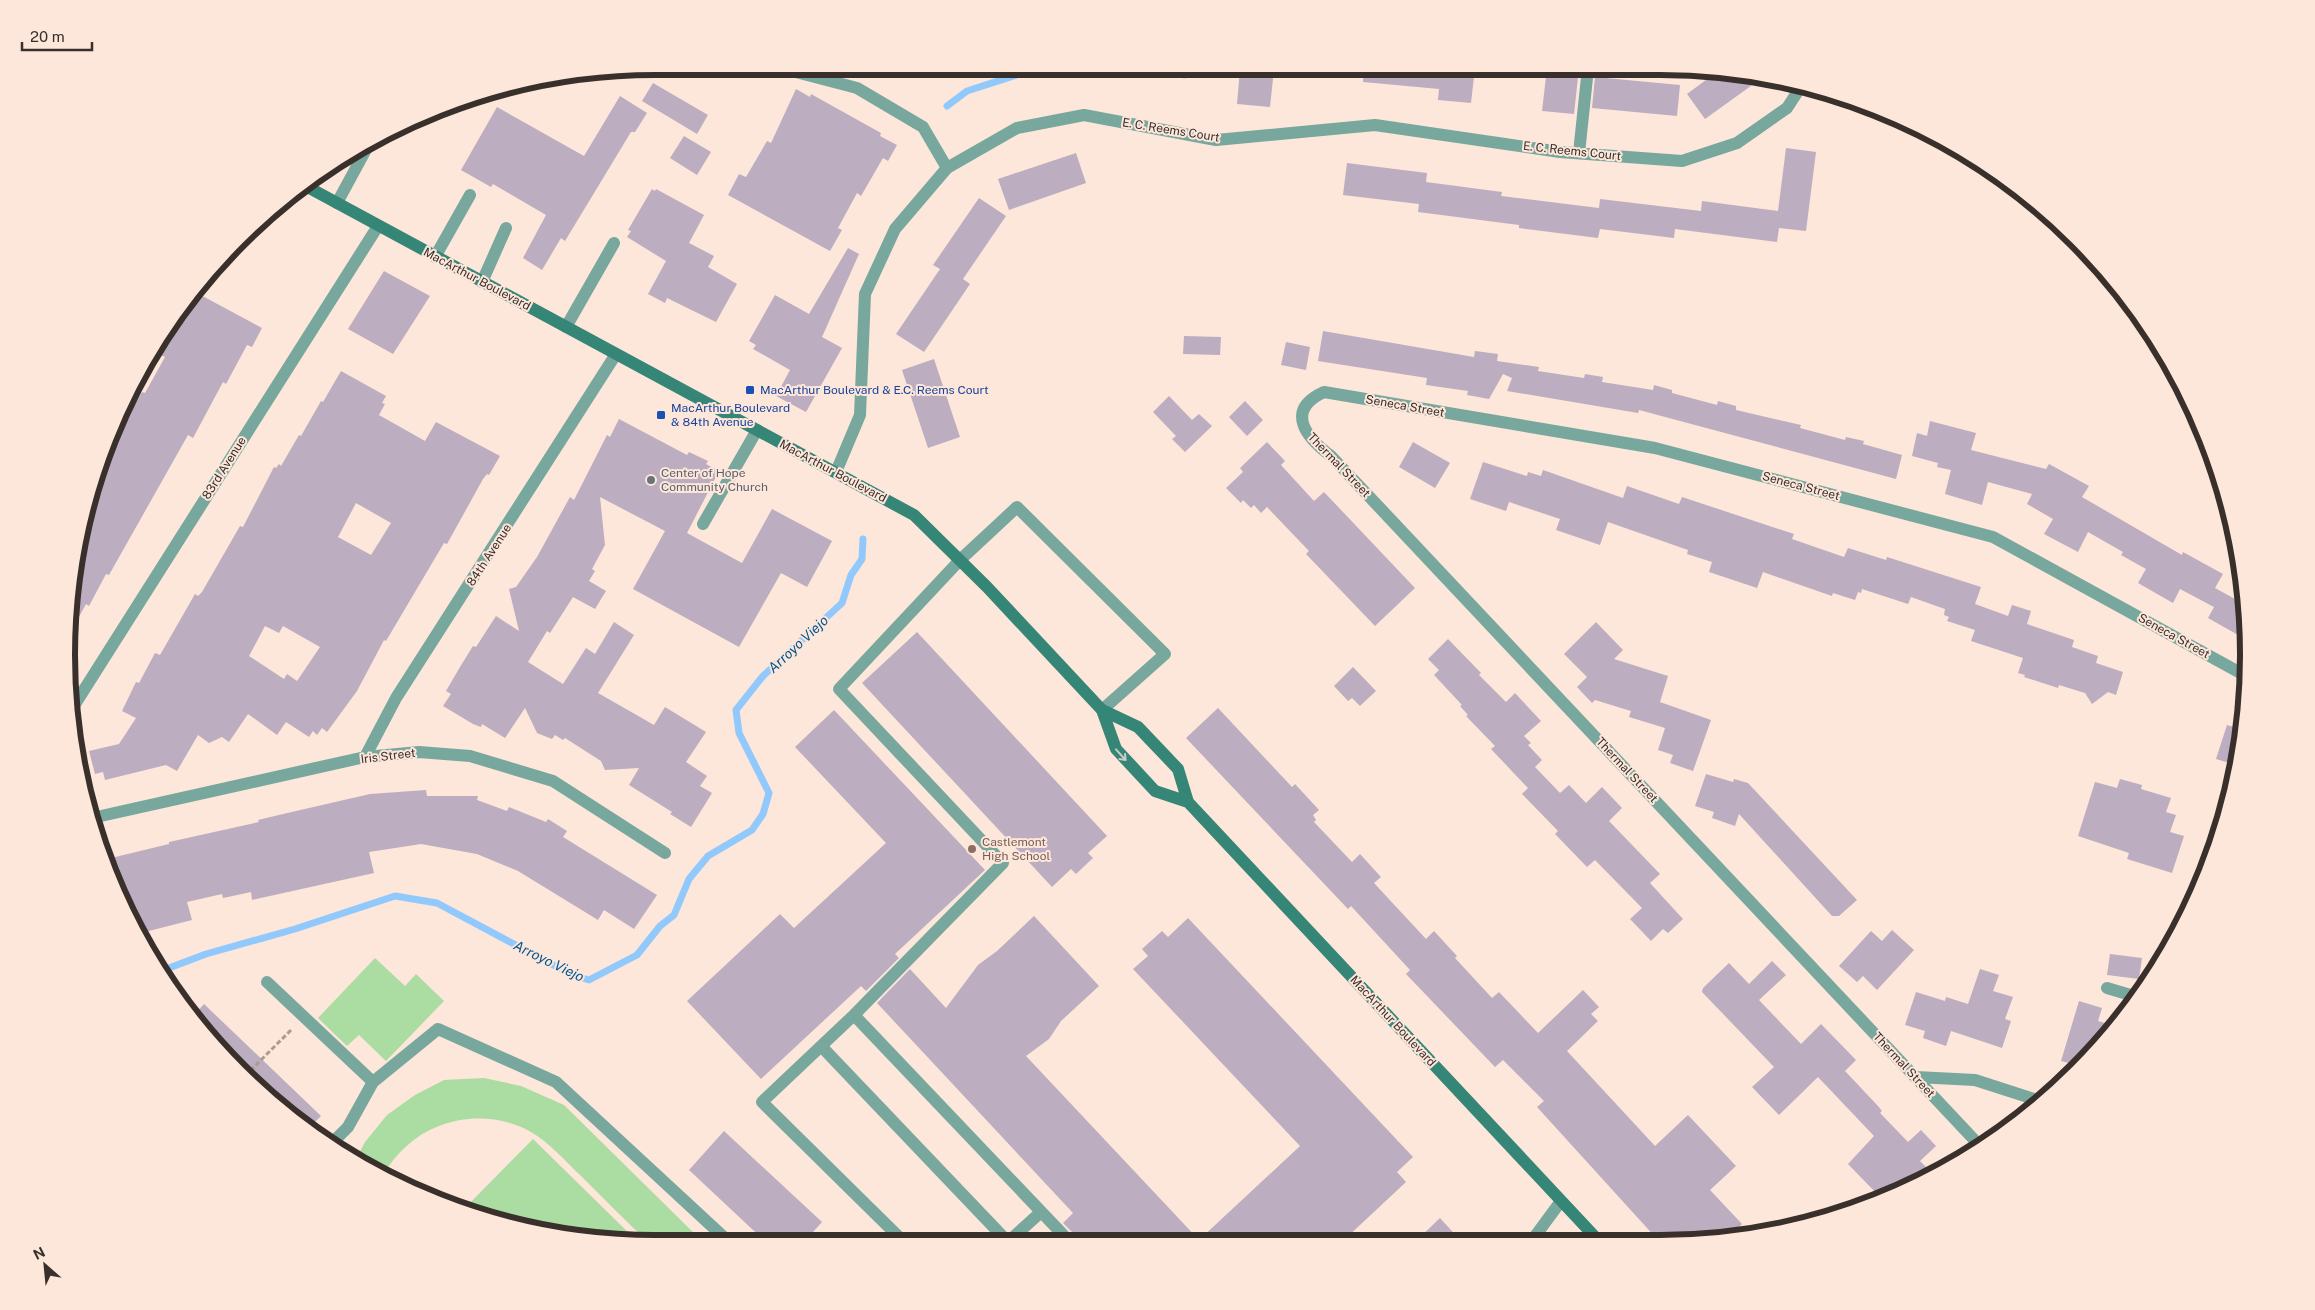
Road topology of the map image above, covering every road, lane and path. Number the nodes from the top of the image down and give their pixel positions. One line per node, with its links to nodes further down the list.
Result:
1 (807, 75): 6 (street)
2 (1587, 75): 4 (street)
3 (1797, 92): 4 (street, E. C. Reems Court)
4 (1579, 153): 6 (street, E. C. Reems Court)
5 (364, 154): 9 (street)
6 (947, 168): 19 (street, E. C. Reems Court)
7 (311, 189): 9 (main road, MacArthur Boulevard)
8 (470, 195): 13 (street)
9 (337, 203): 10 (main road, MacArthur Boulevard)
10 (378, 226): 13 (main road, MacArthur Boulevard); 23 (street, 83rd Avenue)
11 (506, 228): 14 (street)
12 (614, 243): 15 (street)
13 (435, 257): 14 (main road, MacArthur Boulevard)
14 (482, 282): 15 (main road, MacArthur Boulevard)
15 (566, 327): 16 (main road, MacArthur Boulevard)
16 (616, 354): 18 (main road, MacArthur Boulevard); 25 (street, 84th Avenue)
17 (1324, 392): 22 (street, Seneca Street); 36 (street, Thermal Street)
18 (757, 430): 19 (main road, MacArthur Boulevard); 20 (street)
19 (836, 472): 21 (main road, MacArthur Boulevard)
20 (703, 524)
21 (960, 560): 24 (main road, MacArthur Boulevard); 24 (street); 32 (street)
22 (2240, 672)
23 (77, 701)
24 (1102, 710): 26 (main road, MacArthur Boulevard); 26 (main road, MacArthur Boulevard, one-way to 26)
25 (365, 757): 27 (street, Iris Street); 28 (street, Iris Street)
26 (1188, 802): 41 (main road, MacArthur Boulevard)
27 (99, 817)
28 (665, 853)
29 (267, 982): 33 (street)
30 (2107, 988): 31 (street)
31 (2129, 995)
32 (854, 1015): 34 (street); 42 (street)
33 (304, 1017): 35 (path); 37 (street)
34 (821, 1046): 44 (street); 45 (street)
35 (251, 1070)
36 (1916, 1077): 38 (street); 40 (street, Thermal Street)
37 (373, 1082): 39 (street); 43 (street)
38 (2033, 1099)
39 (336, 1139)
40 (1976, 1141)
41 (1561, 1200): 48 (street); 49 (main road, MacArthur Boulevard)
42 (1041, 1212): 46 (street); 47 (street)
43 (721, 1235)
44 (897, 1235)
45 (1002, 1235)
46 (1015, 1235)
47 (1063, 1235)
48 (1536, 1235)
49 (1593, 1235)

